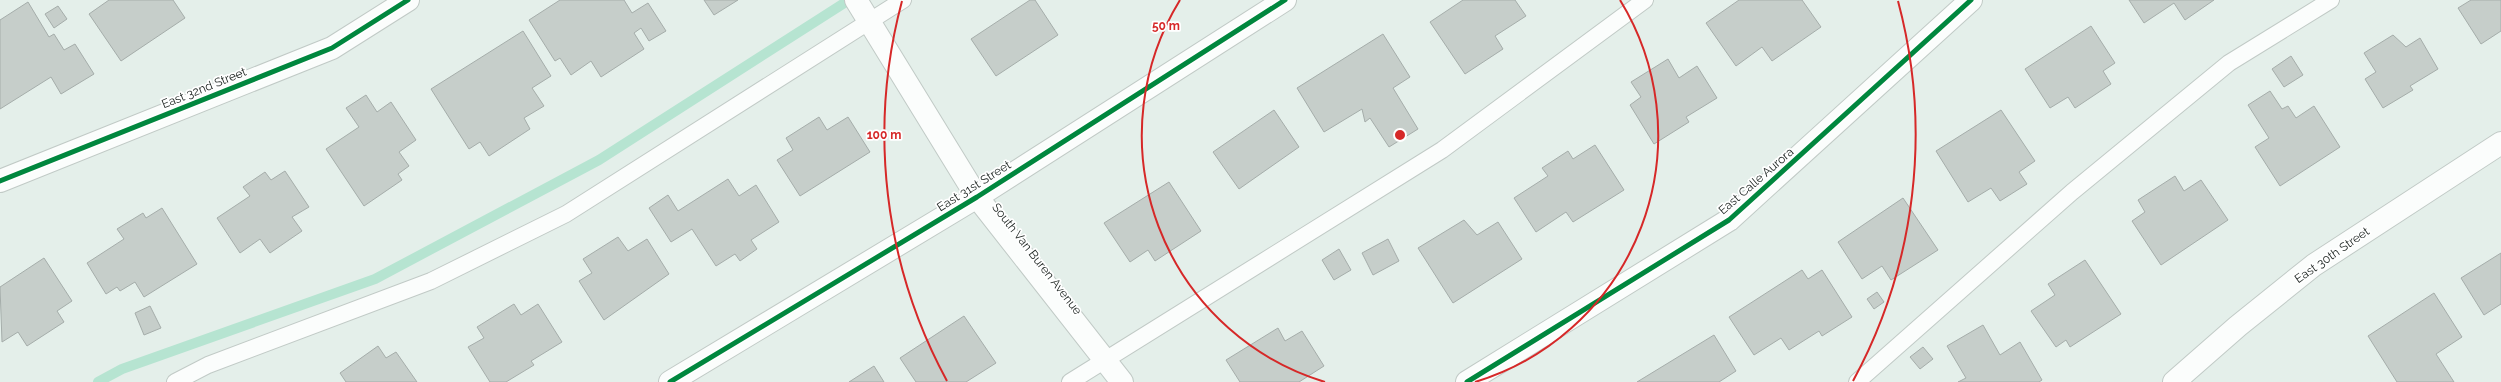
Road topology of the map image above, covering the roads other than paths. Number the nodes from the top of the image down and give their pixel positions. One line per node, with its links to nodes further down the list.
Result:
1 (408, 0): 10 (street, East 32nd Street)
2 (856, 0): 8 (street, South Van Buren Avenue)
3 (902, 0): 8 (lane)
4 (1285, 0): 11 (street, East 31st Street)
5 (1645, 0): 12 (lane)
6 (1971, 0): 17 (street, East Calle Aurora)
7 (2330, 0): 18 (lane)
8 (869, 21): 11 (street, South Van Buren Avenue); 13 (lane)
9 (2501, 144): 19 (street, East 30th Street)
10 (0, 181)
11 (977, 197): 12 (street, South Van Buren Avenue); 14 (street, East 31st Street)
12 (1104, 361): 15 (lane); 16 (street, South Van Buren Avenue)
13 (175, 382)
14 (670, 382)
15 (1070, 382)
16 (1122, 382)
17 (1467, 382)
18 (1857, 382)
19 (2174, 382)

